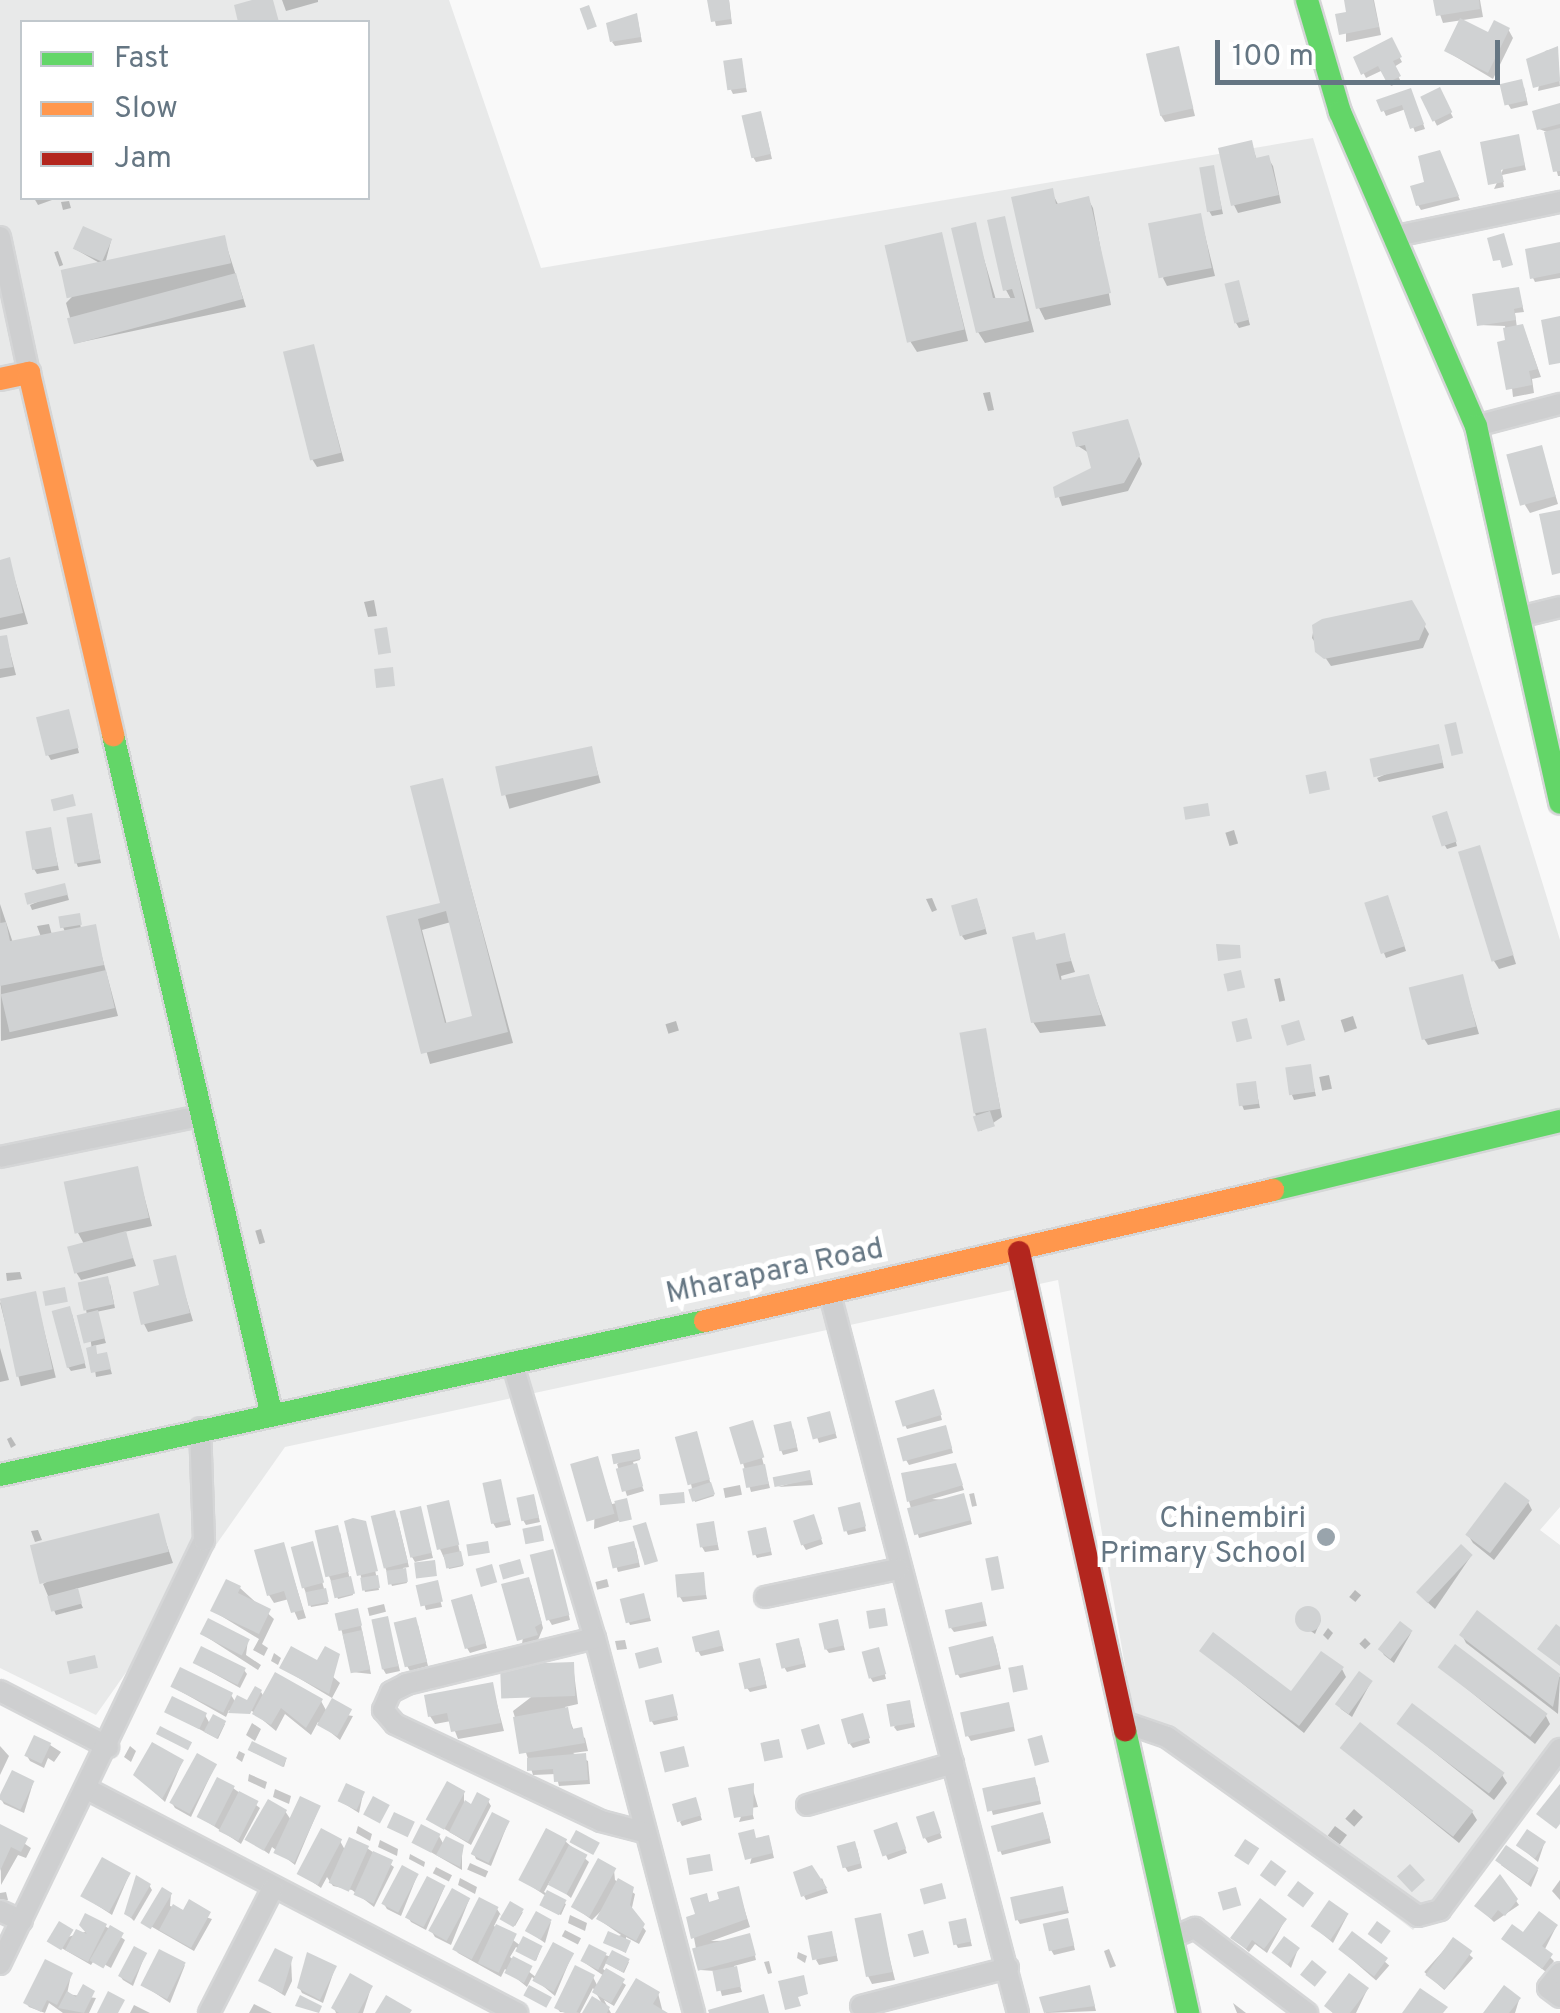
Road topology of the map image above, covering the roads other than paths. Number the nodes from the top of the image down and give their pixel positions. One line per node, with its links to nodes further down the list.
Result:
1 (1307, 0): 3 (street)
2 (1560, 202): 3 (street)
3 (1397, 236): 8 (street)
4 (0, 237): 5 (street)
5 (29, 372): 6 (street); 12 (street)
6 (0, 379)
7 (1560, 404): 8 (street)
8 (1476, 426): 10 (street)
9 (1560, 608): 10 (street)
10 (1519, 617): 11 (street)
11 (1560, 803)
12 (200, 1116): 14 (street); 18 (street)
13 (1560, 1120): 15 (street, Mharapara Road)
14 (0, 1158)
15 (1020, 1252): 16 (street, Mharapara Road); 25 (street)
16 (829, 1291): 17 (street, Mharapara Road); 21 (street)
17 (512, 1362): 18 (street, Mharapara Road); 23 (street)
18 (271, 1412): 19 (street, Mharapara Road)
19 (200, 1428): 20 (street, Mharapara Road); 26 (street)
20 (0, 1475)
21 (898, 1569): 22 (street); 28 (street)
22 (765, 1597)
23 (594, 1638): 31 (street); 31 (street)
24 (0, 1691): 26 (street)
25 (1128, 1724): 27 (street); 35 (street)
26 (108, 1747): 29 (street)
27 (1560, 1749)
28 (953, 1763): 30 (street); 37 (street)
29 (89, 1790): 32 (street); 34 (street)
30 (806, 1805)
31 (643, 1832): 43 (street)
32 (273, 1888): 41 (street); 42 (street)
33 (0, 1911): 34 (street)
34 (22, 1921): 36 (street)
35 (1171, 1938): 45 (street); 46 (street)
36 (0, 1964)
37 (1008, 1968): 40 (street); 44 (street)
38 (1560, 1973): 39 (street)
39 (1560, 1998)
40 (861, 2006)
41 (209, 2013)
42 (518, 2013)
43 (694, 2013)
44 (1018, 2013)
45 (1188, 2013)
46 (1308, 2013)

